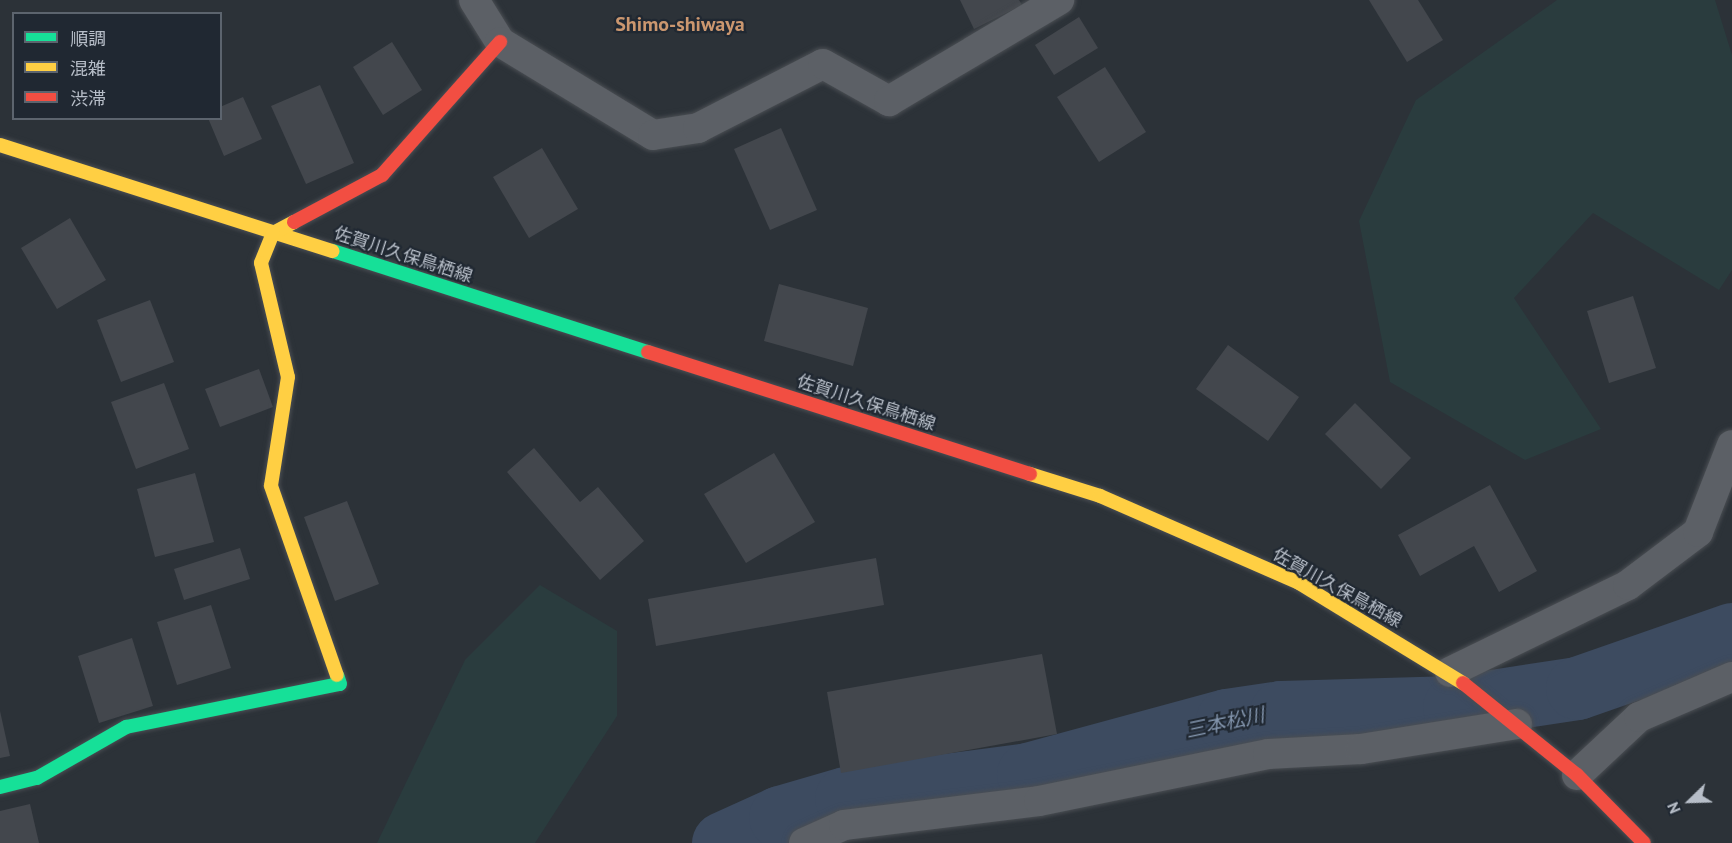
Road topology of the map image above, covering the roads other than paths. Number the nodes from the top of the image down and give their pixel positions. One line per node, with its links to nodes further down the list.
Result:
1 (474, 0): 3 (street)
2 (1059, 0): 3 (street)
3 (500, 42): 5 (main road)
4 (0, 145): 5 (main road, 佐賀川久保鳥栖線)
5 (273, 233): 7 (main road, 佐賀川久保鳥栖線); 11 (main road)
6 (1732, 445): 7 (street)
7 (1450, 672): 9 (main road, 佐賀川久保鳥栖線)
8 (1732, 677): 10 (street)
9 (1516, 724): 10 (main road, 佐賀川久保鳥栖線); 12 (street)
10 (1577, 775): 13 (main road, 佐賀川久保鳥栖線)
11 (0, 787)
12 (804, 843)
13 (1644, 843)

